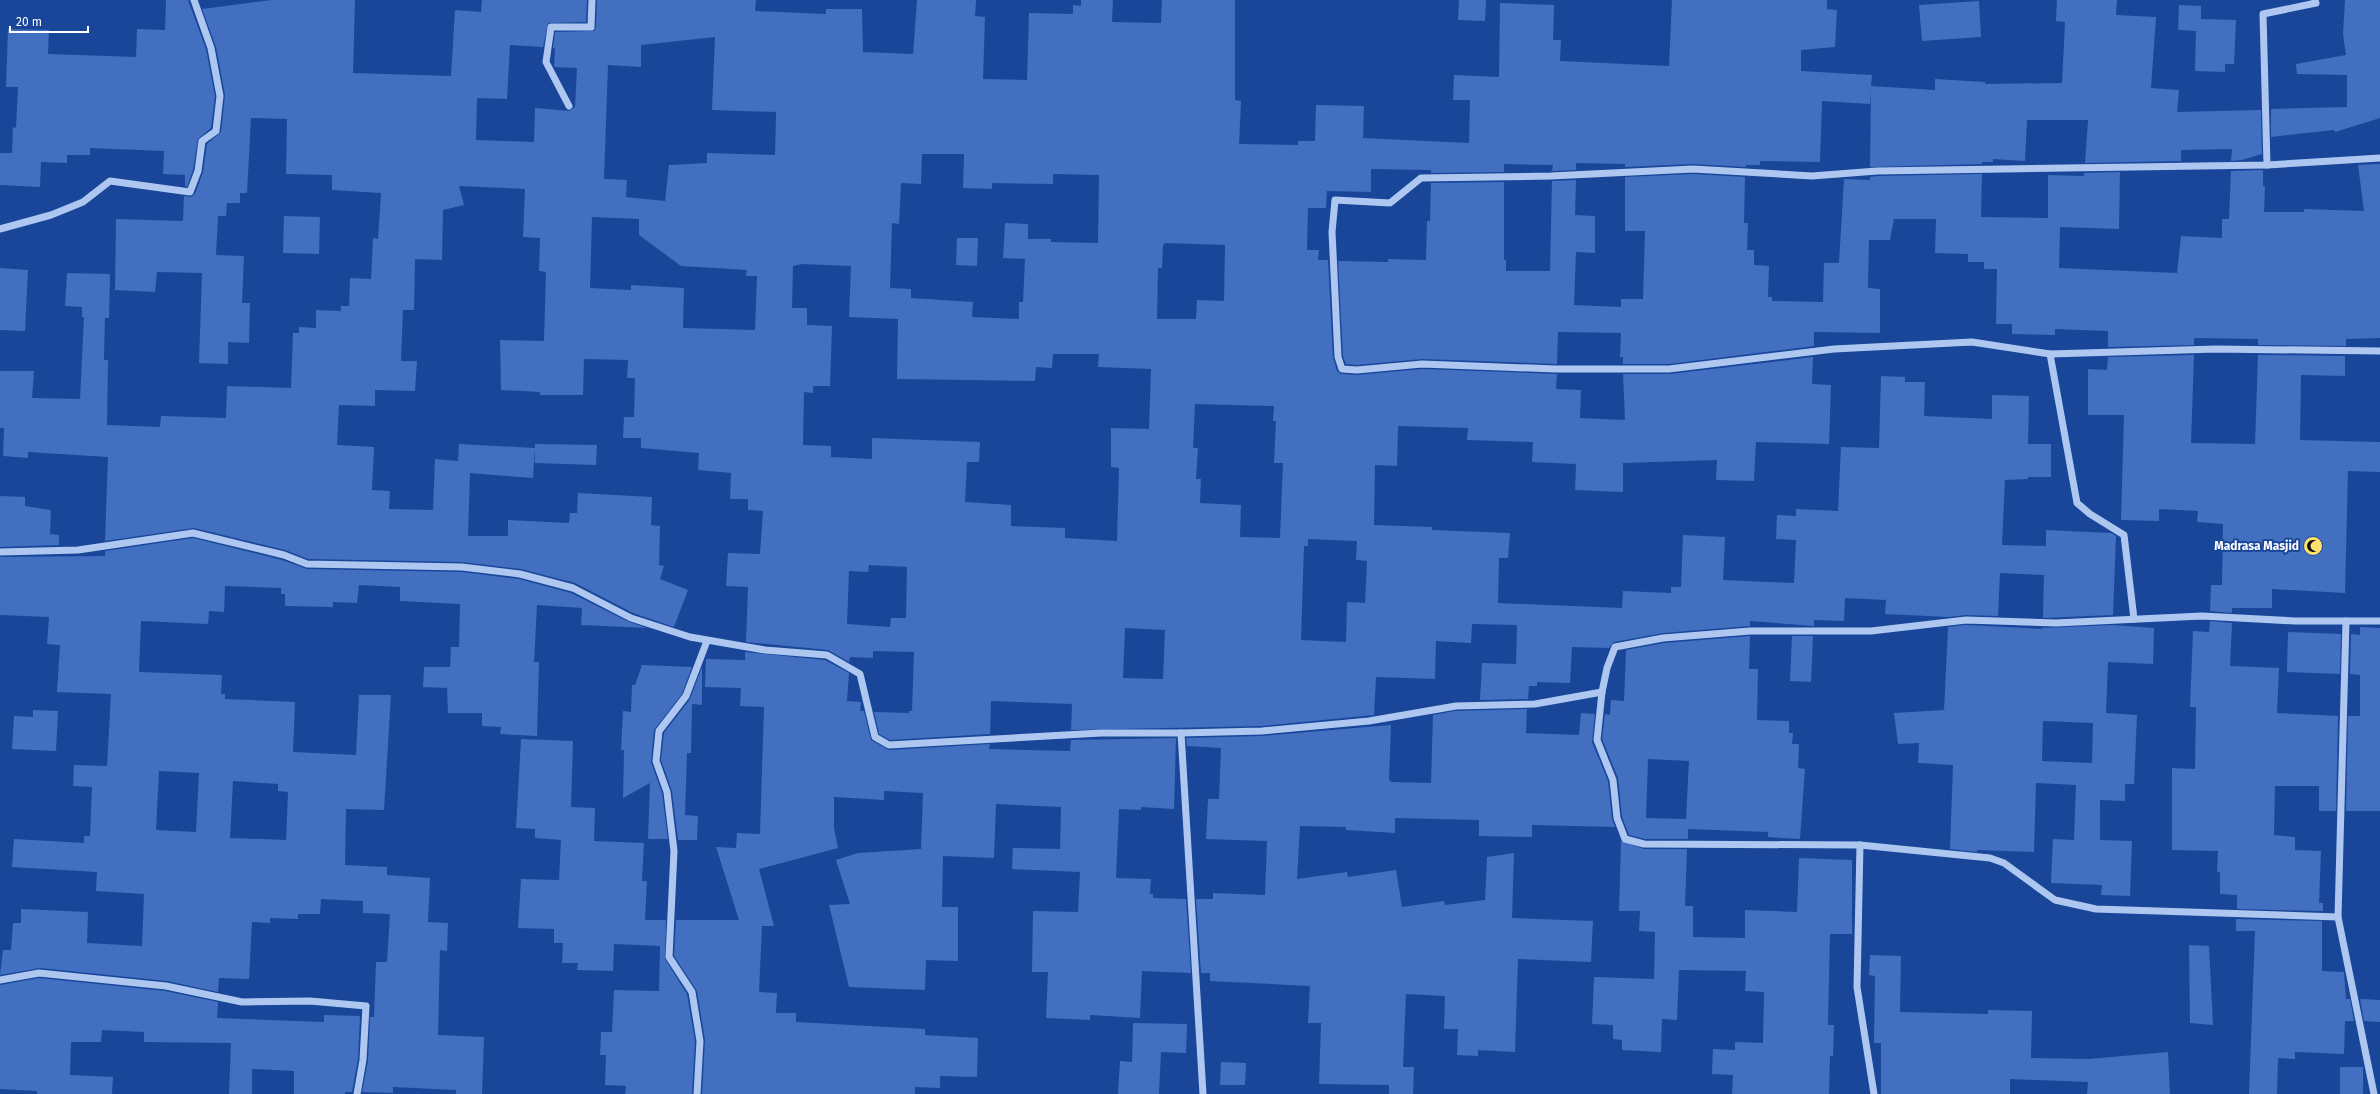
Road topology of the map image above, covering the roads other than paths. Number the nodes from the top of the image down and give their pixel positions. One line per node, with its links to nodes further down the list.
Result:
1 (194, 0): 7 (street)
2 (592, 0): 4 (street)
3 (2315, 0): 6 (street)
4 (569, 106)
5 (2380, 158): 6 (street)
6 (2267, 165): 9 (street)
7 (0, 229)
8 (2380, 351): 9 (street)
9 (2050, 354): 11 (street)
10 (0, 552): 14 (street)
11 (2134, 619): 12 (street); 15 (street)
12 (2346, 621): 13 (street); 18 (street)
13 (2380, 621)
14 (707, 640): 16 (street); 21 (street)
15 (1602, 692): 16 (street); 17 (street)
16 (1181, 733): 22 (street)
17 (1860, 845): 18 (street); 23 (street)
18 (2338, 917): 24 (street)
19 (0, 980): 20 (street)
20 (357, 1094)
21 (697, 1094)
22 (1204, 1094)
23 (1874, 1094)
24 (2374, 1094)

